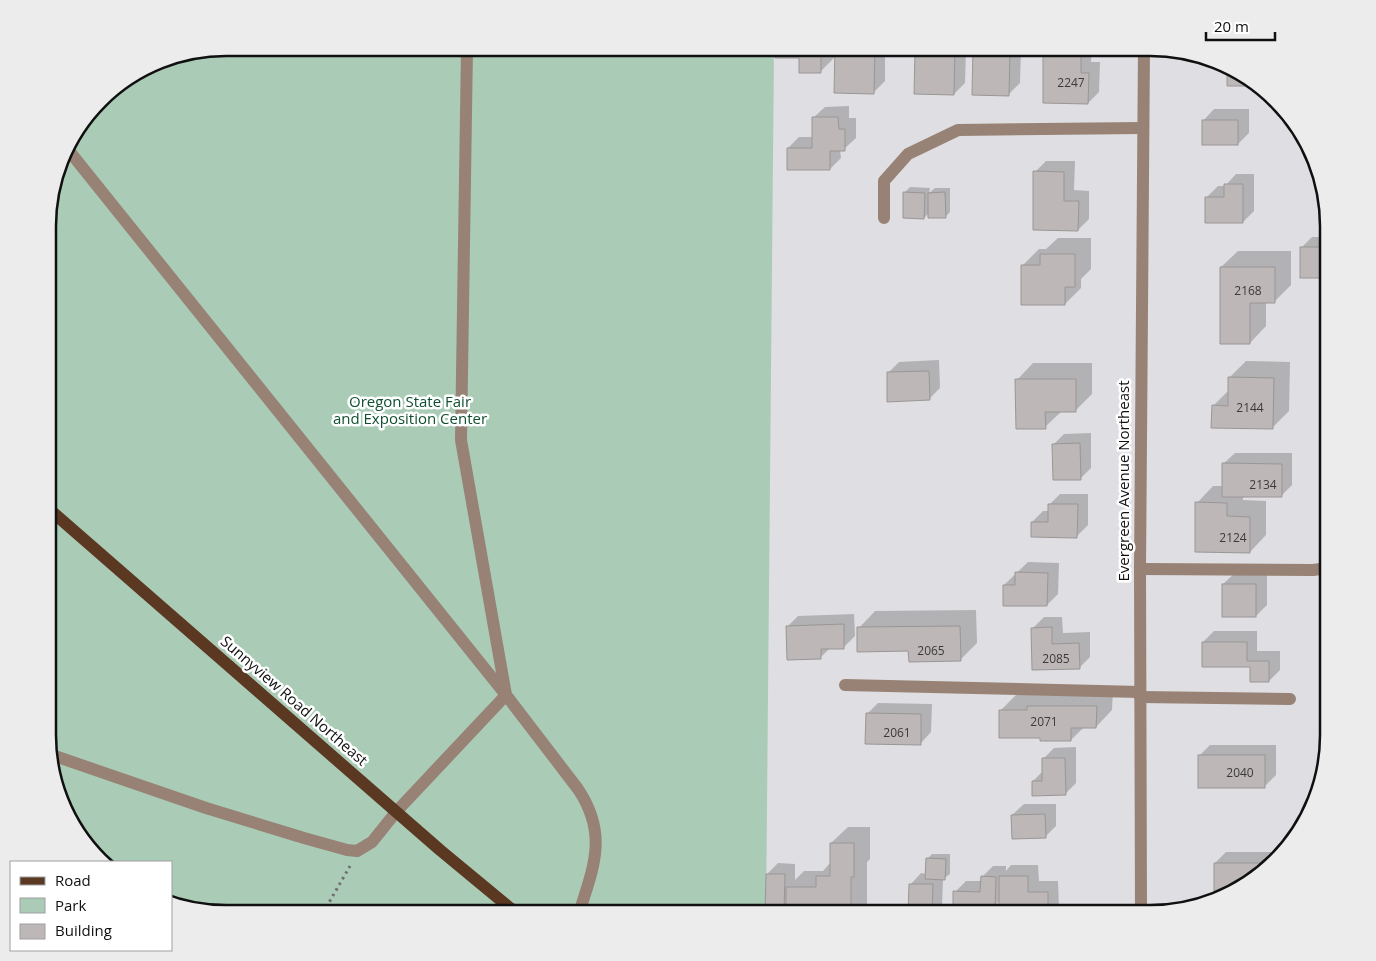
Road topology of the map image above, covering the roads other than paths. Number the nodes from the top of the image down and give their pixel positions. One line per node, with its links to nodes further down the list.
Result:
1 (467, 57): 10 (street)
2 (1144, 57): 3 (street, Evergreen Avenue Northeast)
3 (1143, 128): 5 (street); 7 (street, Evergreen Avenue Northeast)
4 (72, 155): 10 (street)
5 (884, 218)
6 (57, 516): 14 (main road, Sunnyview Road Northeast)
7 (1140, 569): 8 (street); 11 (street, Evergreen Avenue Northeast)
8 (1319, 569)
9 (845, 685): 11 (street)
10 (506, 695): 14 (street); 16 (street)
11 (1140, 695): 12 (street); 17 (street, Evergreen Avenue Northeast)
12 (1290, 699)
13 (59, 757): 14 (street)
14 (396, 812): 15 (main road, Sunnyview Road Northeast)
15 (506, 904)
16 (581, 904)
17 (1140, 905)

